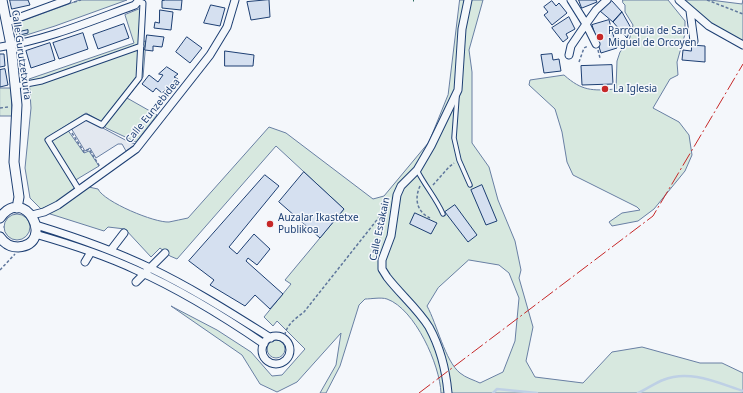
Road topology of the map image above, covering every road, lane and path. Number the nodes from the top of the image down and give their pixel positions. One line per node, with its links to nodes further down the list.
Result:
1 (2, 0): 12 (street, Calle Gurutzetxuria)
2 (67, 0): 12 (street)
3 (235, 0): 35 (street, Calle Eunzebidea)
4 (468, 0): 23 (street)
5 (571, 0): 13 (street)
6 (607, 0): 13 (street)
7 (679, 0): 10 (street)
8 (706, 0): 11 (path)
9 (139, 1): 16 (street); 18 (street)
10 (690, 11): 14 (street); 17 (street)
11 (743, 15)
12 (3, 22): 16 (street, Calle Gurutzetxuria)
13 (586, 24): 15 (street); 20 (street)
14 (694, 41)
15 (596, 44): 21 (path)
16 (11, 45): 19 (street); 22 (street, Calle Gurutzetxuria)
17 (743, 45)
18 (141, 46): 22 (street); 26 (street)
19 (0, 47)
20 (569, 55)
21 (579, 62)
22 (16, 86): 37 (street, Calle Gurutzetxuria)
23 (458, 90): 29 (lane); 31 (street, Calle Estakain)
24 (10, 106): 25 (path)
25 (0, 108)
26 (68, 128): 28 (path); 35 (street)
27 (96, 152): 28 (path)
28 (92, 154): 30 (path)
29 (459, 160): 33 (lane); 34 (path)
30 (100, 167)
31 (417, 170): 32 (lane); 36 (street, Calle Estakain)
32 (423, 181): 34 (lane); 41 (path)
33 (470, 185)
34 (430, 189): 38 (lane)
35 (80, 190): 39 (street, Calle Eunzebidea)
36 (397, 195): 55 (path); 57 (street, Calle Estakain)
37 (17, 208): 39 (street); 40 (street)
38 (443, 214)
39 (32, 215): 42 (street)
40 (0, 218)
41 (430, 218)
42 (36, 229): 44 (street); 45 (street); 46 (street)
43 (124, 233): 45 (street)
44 (0, 237)
45 (111, 250): 50 (street)
46 (91, 252): 49 (street); 52 (street)
47 (165, 253): 50 (street)
48 (14, 254): 51 (path)
49 (85, 262)
50 (150, 268): 52 (street); 54 (street)
51 (0, 270)
52 (144, 274): 53 (street); 56 (street)
53 (136, 282)
54 (271, 338): 55 (street); 56 (street)
55 (285, 340): 56 (street)
56 (264, 344)
57 (448, 393)

